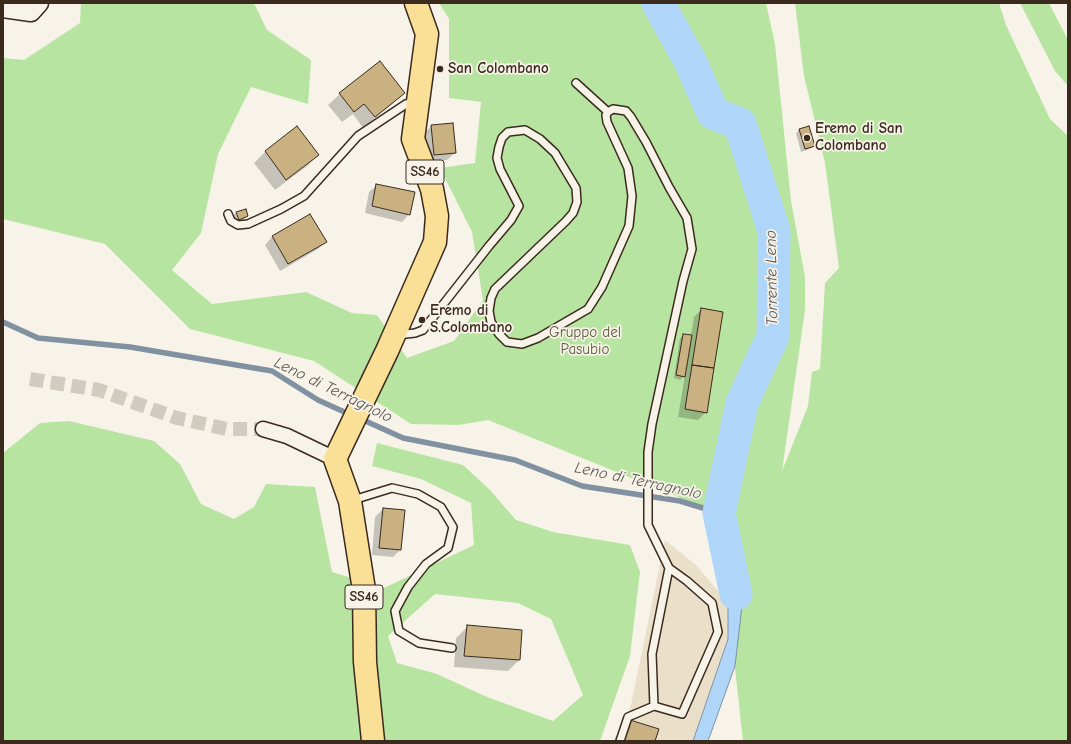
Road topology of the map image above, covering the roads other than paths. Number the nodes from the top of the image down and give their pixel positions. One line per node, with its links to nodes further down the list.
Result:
1 (39, 3): 3 (street)
2 (416, 3): 5 (main road, SS46)
3 (3, 8)
4 (576, 84): 6 (lane)
5 (418, 102): 7 (lane); 8 (main road, SS46)
6 (608, 112): 8 (lane); 12 (lane)
7 (228, 214)
8 (390, 343): 10 (main road, SS46)
9 (263, 429): 10 (street)
10 (339, 452): 11 (main road, SS46)
11 (350, 500): 13 (lane); 15 (main road, SS46)
12 (668, 568): 14 (lane); 14 (lane)
13 (452, 648)
14 (654, 706): 16 (lane)
15 (373, 740)
16 (620, 741)

